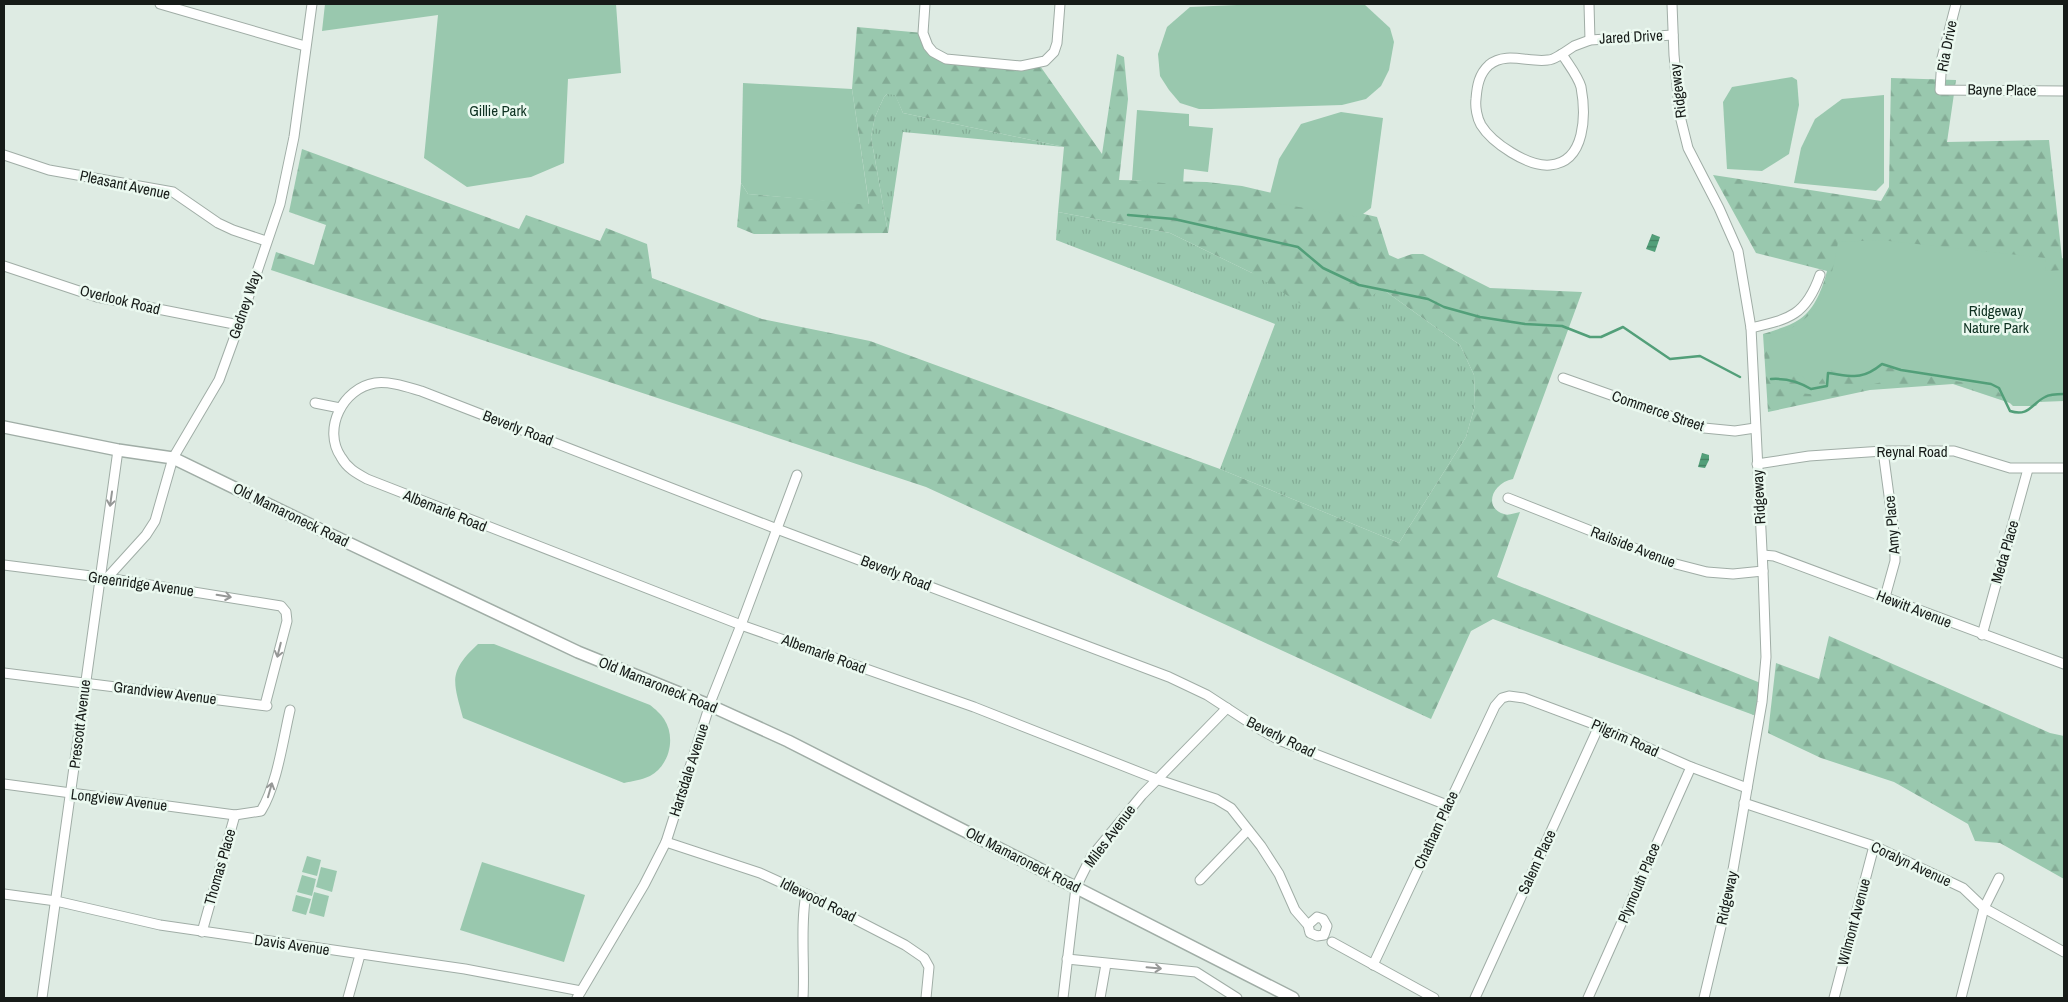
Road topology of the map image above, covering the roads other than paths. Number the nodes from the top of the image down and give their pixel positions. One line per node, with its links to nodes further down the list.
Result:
1 (160, 4): 10 (street)
2 (312, 4): 10 (street, Gedney Way)
3 (925, 4): 4 (street)
4 (1060, 4)
5 (1589, 4): 9 (street)
6 (1672, 4): 8 (street, Ridgeway)
7 (1956, 4): 12 (street, Ria Drive)
8 (1673, 35): 9 (street, Jared Drive); 19 (street, Ridgeway)
9 (1590, 40): 11 (street, Jared Drive)
10 (305, 46): 15 (street, Gedney Way)
11 (1562, 54): 11 (street, Jared Drive)
12 (1940, 90): 13 (street, Bayne Place)
13 (2064, 91)
14 (4, 155): 15 (street, Pleasant Avenue)
15 (266, 241): 18 (street, Gedney Way)
16 (4, 266): 18 (street, Overlook Road)
17 (1820, 275): 19 (street)
18 (240, 325): 27 (street, Gedney Way)
19 (1751, 328): 24 (street, Ridgeway)
20 (1563, 378): 24 (street, Commerce Street)
21 (315, 403): 22 (street)
22 (340, 408): 33 (street, Beverly Road); 39 (street, Albemarle Road)
23 (4, 427): 25 (main road, Old Mamaroneck Road)
24 (1755, 428): 28 (street, Ridgeway)
25 (118, 450): 27 (main road, Old Mamaroneck Road); 37 (street, Prescott Avenue, one-way to 37)
26 (1883, 451): 28 (street, Reynal Road); 30 (street, Reynal Road); 38 (street, Amy Place)
27 (174, 458): 37 (street, Gedney Way); 45 (main road, Old Mamaroneck Road)
28 (1757, 464): 34 (street, Ridgeway)
29 (2064, 468): 30 (street, Reynal Road)
30 (2028, 470): 40 (street, Meda Place)
31 (797, 475): 33 (street, Hartsdale Avenue)
32 (1508, 498): 36 (street, Railside Avenue)
33 (777, 528): 39 (street, Hartsdale Avenue); 47 (street, Beverly Road)
34 (1762, 555): 36 (street, Ridgeway); 38 (street, Hewitt Avenue)
35 (4, 565): 37 (street, Greenridge Avenue)
36 (1763, 572): 53 (street, Ridgeway)
37 (104, 578): 43 (street, Prescott Avenue); 46 (street, Greenridge Avenue, one-way to 46)
38 (1884, 597): 40 (street, Hewitt Avenue)
39 (741, 625): 45 (street, Hartsdale Avenue); 51 (street, Albemarle Road)
40 (1982, 635): 41 (street, Hewitt Avenue)
41 (2064, 664)
42 (4, 673): 43 (street, Grandview Avenue)
43 (85, 683): 46 (street, Grandview Avenue); 54 (street, Prescott Avenue)
44 (1502, 698): 49 (street, Pilgrim Road); 56 (street, Chatham Place)
45 (709, 705): 59 (street, Hartsdale Avenue); 63 (main road, Old Mamaroneck Road)
46 (266, 706)
47 (1227, 708): 51 (street, Miles Avenue); 56 (street, Beverly Road)
48 (290, 710): 57 (street, Thomas Place, one-way to 48)
49 (1599, 726): 50 (street, Pilgrim Road); 86 (street, Salem Place)
50 (1690, 767): 53 (street, Pilgrim Road); 87 (street, Plymouth Place)
51 (1159, 780): 58 (street, Albemarle Road); 63 (street, Miles Avenue)
52 (4, 784): 54 (street, Longview Avenue)
53 (1747, 788): 55 (street, Ridgeway)
54 (70, 794): 57 (street, Longview Avenue); 66 (street, Prescott Avenue)
55 (1744, 803): 60 (street, Coralyn Avenue); 88 (street, Ridgeway)
56 (1447, 806): 75 (street, Chatham Place)
57 (235, 815): 69 (street, Thomas Place)
58 (1248, 830): 62 (street); 68 (street, Albemarle Road)
59 (666, 842): 65 (street, Idlewood Road); 76 (street, Hartsdale Avenue)
60 (1874, 846): 67 (street, Coralyn Avenue); 89 (street, Wilmont Avenue)
61 (2000, 878): 67 (street)
62 (1200, 880)
63 (1076, 887): 73 (street, Miles Avenue); 84 (main road, Old Mamaroneck Road)
64 (4, 894): 66 (street, Davis Avenue)
65 (806, 894): 79 (street); 80 (street, Idlewood Road)
66 (56, 901): 69 (street, Davis Avenue); 77 (street, Prescott Avenue)
67 (1984, 908): 71 (street, Coralyn Avenue); 90 (street)
68 (1308, 924)
69 (202, 932): 72 (street, Davis Avenue)
70 (1332, 942): 75 (street)
71 (2064, 952)
72 (360, 955): 76 (street, Davis Avenue); 78 (street)
73 (1066, 959): 74 (street); 81 (street, Miles Avenue)
74 (1106, 964): 82 (street); 83 (street, one-way to 83)
75 (1373, 965): 85 (street)
76 (579, 995)
77 (42, 998)
78 (348, 998)
79 (803, 998)
80 (926, 998)
81 (1063, 998)
82 (1100, 998)
83 (1237, 998)
84 (1293, 998)
85 (1434, 998)
86 (1475, 998)
87 (1588, 998)
88 (1704, 998)
89 (1834, 998)
90 (1961, 998)

